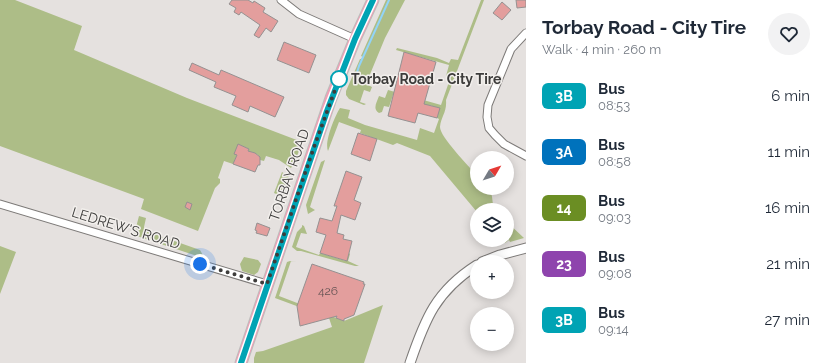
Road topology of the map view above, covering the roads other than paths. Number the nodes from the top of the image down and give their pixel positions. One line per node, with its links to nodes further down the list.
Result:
1 (280, 0): 4 (street)
2 (373, 0): 4 (main road, TORBAY ROAD)
3 (526, 33): 5 (street)
4 (355, 39): 10 (main road, TORBAY ROAD)
5 (526, 156)
6 (0, 204): 10 (street, LEDREW'S ROAD)
7 (526, 248): 8 (street)
8 (498, 255)
9 (470, 270): 12 (street)
10 (267, 284): 11 (main road, TORBAY ROAD)
11 (241, 363)
12 (410, 363)

